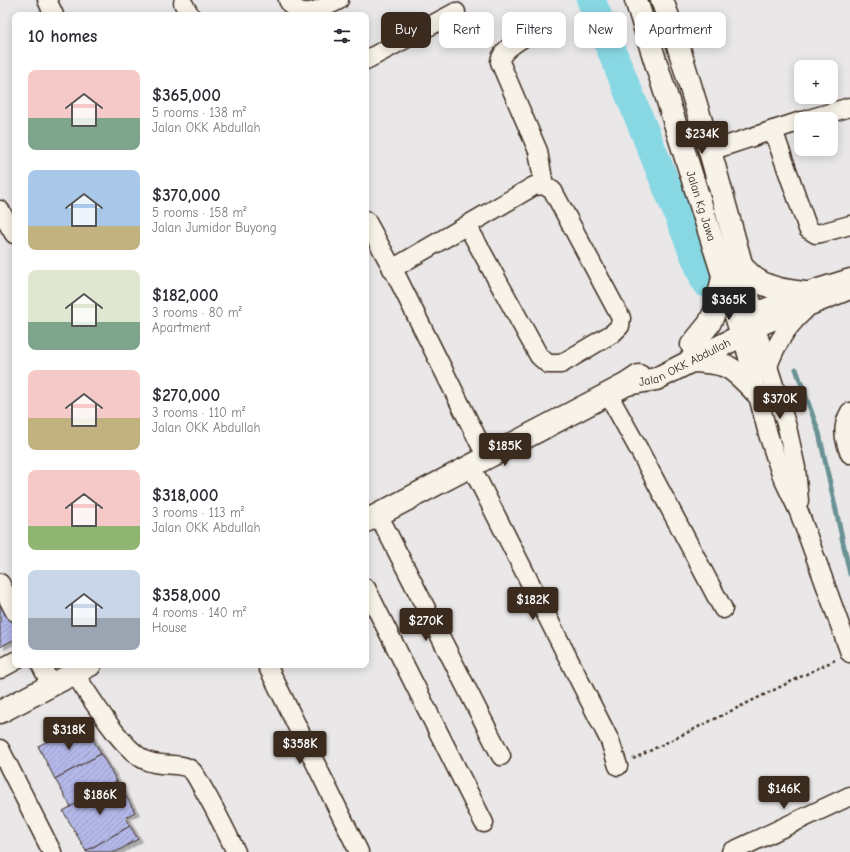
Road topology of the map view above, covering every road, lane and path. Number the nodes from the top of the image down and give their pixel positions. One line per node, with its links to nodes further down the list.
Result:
1 (47, 0): 6 (street)
2 (288, 0): 7 (street)
3 (339, 0): 8 (street)
4 (636, 0): 25 (main road, Jalan Kg Jawa)
5 (662, 0): 16 (main road, Jalan Kg Jawa)
6 (53, 12)
7 (302, 12)
8 (313, 12)
9 (439, 21): 11 (street)
10 (510, 48): 17 (street)
11 (369, 58)
12 (850, 107): 13 (street)
13 (833, 112)
14 (794, 123): 15 (street)
15 (774, 130): 16 (street); 20 (street)
16 (710, 151): 23 (main road, Jalan Kg Jawa)
17 (544, 186): 19 (street); 19 (street)
18 (0, 210): 22 (street)
19 (467, 225): 24 (street)
20 (850, 225)
21 (369, 226): 24 (street)
22 (10, 237)
23 (742, 267): 28 (main road); 29 (main road, Jalan Kg Jawa)
24 (392, 269): 36 (street)
25 (723, 277): 29 (main road, Jalan Kg Jawa); 30 (main road)
26 (850, 278): 28 (street, Jalan OKK Abdullah)
27 (850, 290): 28 (street, Jalan OKK Abdullah)
28 (807, 299): 29 (street, Jalan OKK Abdullah); 31 (street)
29 (747, 324): 30 (main road, Jalan OKK Abdullah); 31 (street); 32 (street)
30 (691, 353): 32 (main road); 33 (main road, Jalan OKK Abdullah)
31 (768, 366): 37 (street)
32 (757, 393): 37 (street)
33 (608, 394): 36 (main road, Jalan OKK Abdullah); 42 (street)
34 (850, 412): 35 (street)
35 (850, 454)
36 (479, 462): 38 (main road, Jalan OKK Abdullah); 53 (street)
37 (799, 512): 43 (street)
38 (372, 518): 52 (street)
39 (0, 582): 41 (street)
40 (369, 594): 55 (street)
41 (12, 606)
42 (723, 609)
43 (844, 618): 44 (street)
44 (843, 656): 53 (path)
45 (12, 662): 46 (street)
46 (0, 668)
47 (52, 668): 49 (street)
48 (268, 668): 58 (street)
49 (70, 673): 50 (main road); 57 (street)
50 (2, 706)
51 (0, 749): 56 (street)
52 (500, 756)
53 (618, 766)
54 (850, 796): 59 (street)
55 (484, 823)
56 (52, 852)
57 (236, 852)
58 (359, 852)
59 (731, 852)

